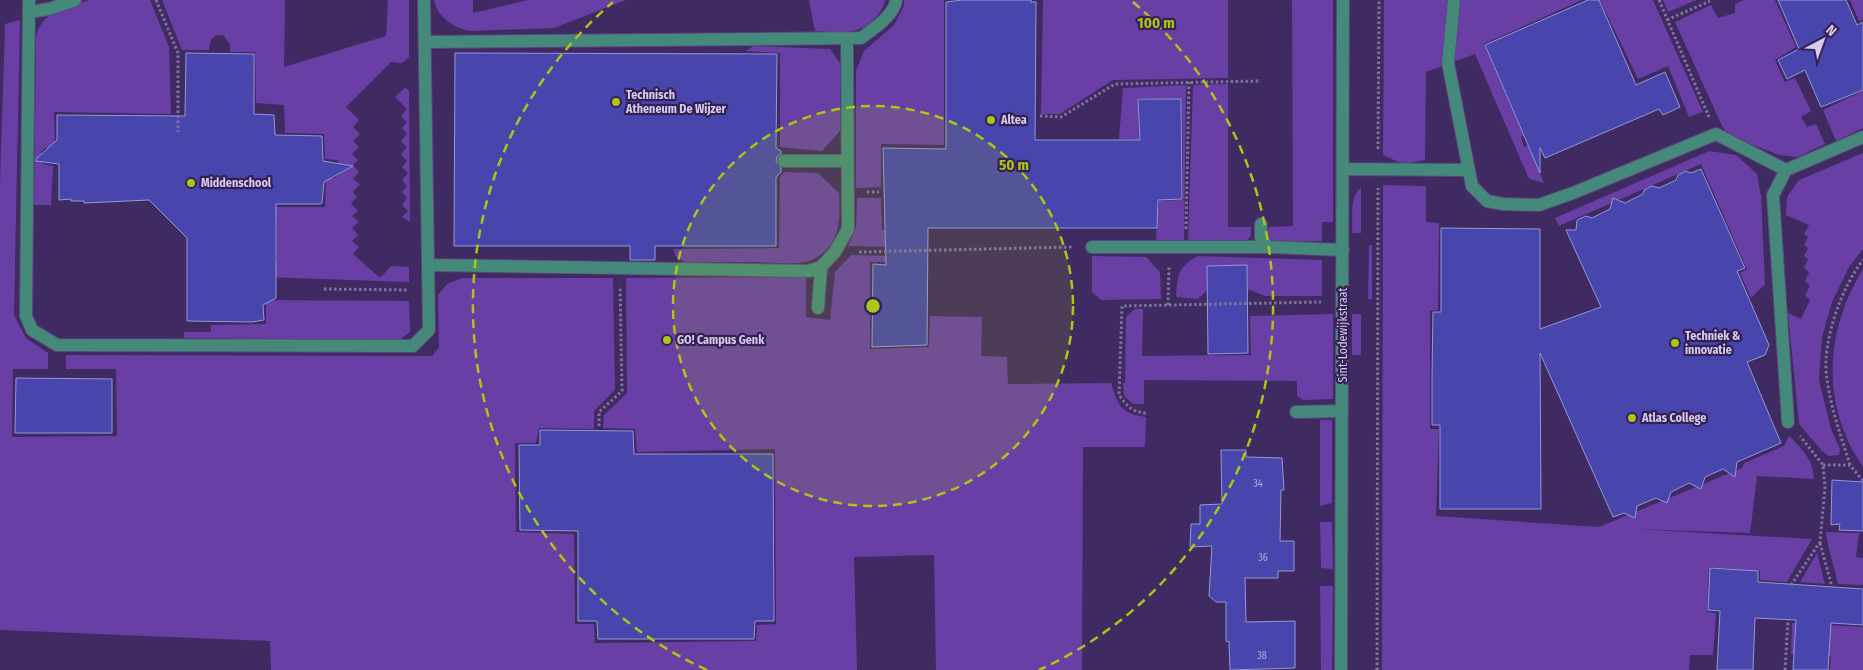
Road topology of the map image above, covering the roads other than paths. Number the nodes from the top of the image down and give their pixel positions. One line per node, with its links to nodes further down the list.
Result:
1 (75, 0): 6 (street)
2 (424, 0): 8 (street)
3 (896, 0): 7 (street)
4 (1343, 0): 12 (street, Sint-Lodewijkstraat)
5 (1454, 0): 13 (street)
6 (29, 6): 19 (street)
7 (847, 38): 8 (street); 11 (street)
8 (425, 42): 19 (street)
9 (1863, 137): 14 (street)
10 (784, 161): 11 (street)
11 (848, 161): 20 (street)
12 (1343, 169): 13 (street); 18 (street, Sint-Lodewijkstraat)
13 (1468, 170): 14 (street)
14 (1786, 170): 24 (street)
15 (1261, 224): 17 (street)
16 (1092, 246): 17 (street)
17 (1269, 247): 18 (street)
18 (1343, 250): 22 (street, Sint-Lodewijkstraat)
19 (429, 266): 20 (street)
20 (821, 267): 21 (street)
21 (818, 308)
22 (1342, 411): 23 (street); 25 (street, Sint-Lodewijkstraat)
23 (1296, 412)
24 (1788, 422)
25 (1341, 670)

